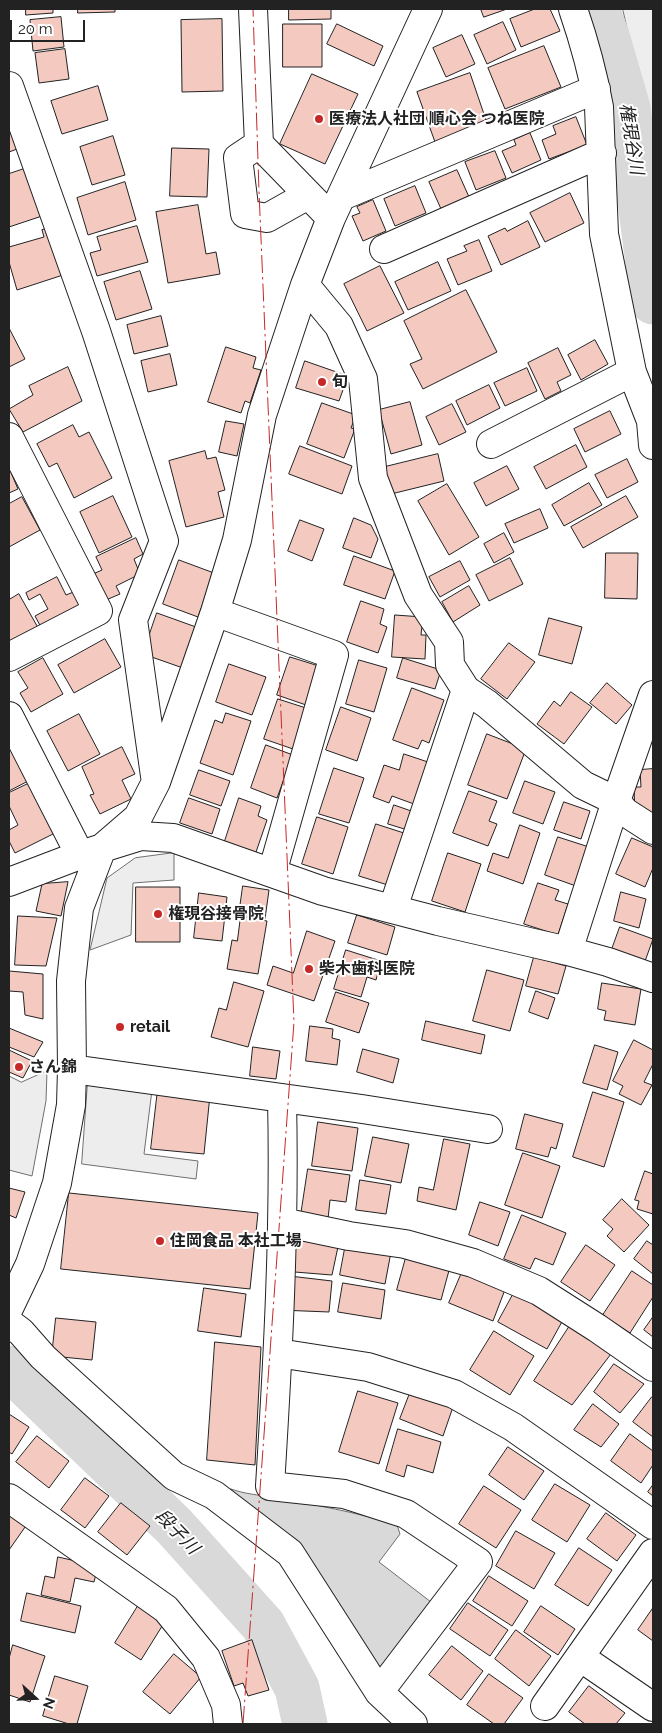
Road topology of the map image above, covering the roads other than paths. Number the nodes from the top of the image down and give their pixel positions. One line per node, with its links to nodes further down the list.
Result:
1 (253, 9): 6 (street)
2 (428, 9): 9 (street)
3 (573, 9): 5 (street)
4 (9, 86): 21 (street)
5 (596, 89): 7 (street); 9 (street)
6 (259, 144): 8 (street); 8 (street)
7 (602, 153): 10 (street); 12 (street)
8 (308, 195): 9 (street)
9 (336, 207): 11 (street)
10 (384, 249)
11 (305, 285): 16 (street); 18 (street)
12 (632, 372): 14 (street); 15 (street)
13 (9, 437): 17 (street)
14 (491, 444)
15 (653, 445)
16 (215, 612): 21 (street); 25 (street)
17 (9, 657)
18 (466, 690): 22 (street); 27 (street)
19 (653, 696): 22 (street)
20 (9, 716): 24 (street)
21 (156, 782): 24 (street)
22 (616, 801): 23 (street); 28 (street)
23 (653, 830)
24 (91, 852): 25 (street); 26 (street); 30 (street)
25 (272, 873): 27 (street)
26 (9, 882)
27 (393, 908): 28 (street)
28 (568, 950): 29 (street)
29 (653, 978)
30 (72, 1069): 31 (street); 34 (street)
31 (282, 1099): 32 (street); 33 (street)
32 (488, 1130)
33 (282, 1222): 36 (street); 37 (street)
34 (9, 1308)
35 (9, 1323): 42 (street)
36 (278, 1353): 39 (street); 42 (street)
37 (653, 1368)
38 (9, 1498): 45 (street)
39 (653, 1525)
40 (653, 1552): 41 (street)
41 (580, 1657): 43 (street); 44 (street)
42 (379, 1692): 46 (street)
43 (545, 1706)
44 (653, 1706)
45 (228, 1724)
46 (413, 1724)

